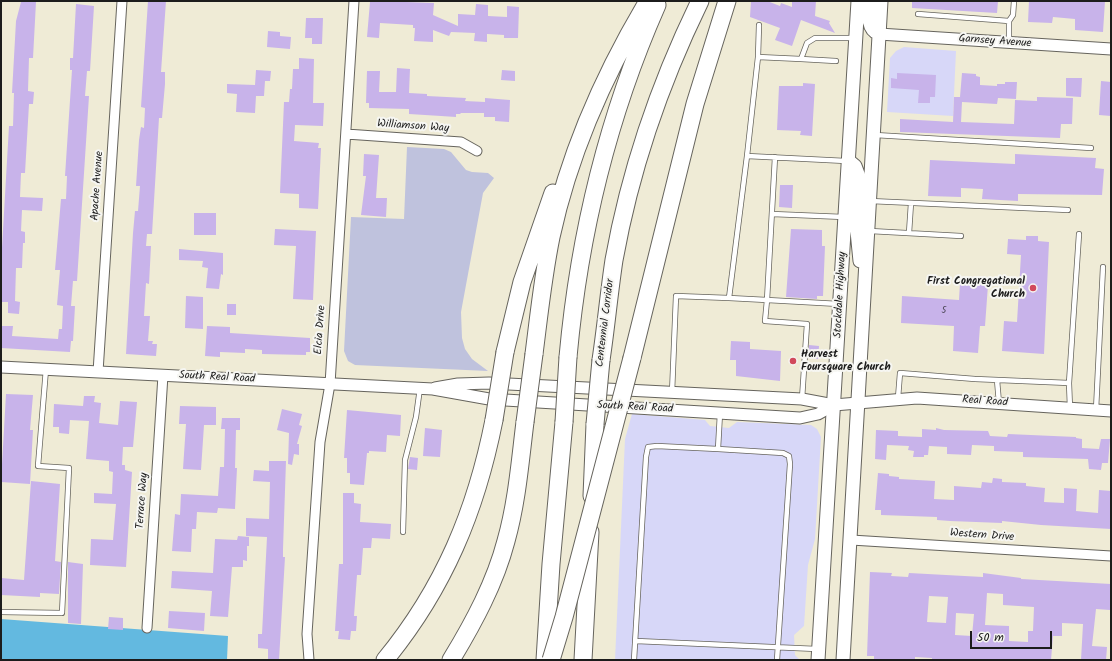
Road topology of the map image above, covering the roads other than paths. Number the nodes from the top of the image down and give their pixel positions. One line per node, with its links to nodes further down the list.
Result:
1 (122, 1): 45 (street, Apache Avenue)
2 (354, 1): 22 (street, Elcia Drive)
3 (648, 1): 21 (highway)
4 (659, 1): 74 (highway, bridge)
5 (700, 1): 76 (highway, Centennial Corridor, bridge)
6 (728, 1): 75 (highway, bridge)
7 (858, 1): 15 (main road, Stockdale Highway)
8 (870, 1): 14 (main road)
9 (881, 1): 14 (main road)
10 (1014, 1): 12 (lane)
11 (918, 14): 12 (lane)
12 (1009, 21): 16 (lane)
13 (759, 25): 18 (lane)
14 (879, 34): 16 (street, Garnsey Avenue); 23 (main road)
15 (856, 38): 19 (lane); 28 (main road, Stockdale Highway)
16 (1009, 43): 17 (street, Garnsey Avenue)
17 (1111, 49)
18 (758, 57): 19 (lane); 26 (lane)
19 (801, 59): 20 (lane)
20 (836, 61)
21 (590, 116): 72 (highway, bridge); 73 (highway, bridge)
22 (346, 134): 25 (street, Williamson Way); 49 (street, Elcia Drive)
23 (874, 135): 24 (lane); 29 (main road)
24 (1091, 148)
25 (477, 151)
26 (747, 156): 27 (lane); 40 (lane)
27 (775, 157): 28 (lane); 32 (lane)
28 (849, 161): 33 (main road, Stockdale Highway); 39 (main road)
29 (870, 201): 30 (lane); 34 (main road)
30 (911, 203): 31 (lane); 35 (lane)
31 (1068, 210)
32 (772, 214): 33 (lane); 41 (lane)
33 (845, 218): 42 (main road, Stockdale Highway)
34 (868, 231): 35 (lane); 39 (main road)
35 (909, 233): 37 (lane)
36 (1078, 234): 48 (lane)
37 (961, 236)
38 (1103, 267): 59 (lane)
39 (865, 286): 55 (main road)
40 (729, 298): 41 (lane); 52 (lane)
41 (767, 300): 42 (lane); 54 (lane)
42 (840, 304): 57 (main road, Stockdale Highway)
43 (1, 367): 44 (street, South Real Road)
44 (46, 369): 45 (street, South Real Road); 66 (lane)
45 (98, 372): 46 (street, South Real Road)
46 (163, 375): 49 (street, South Real Road); 67 (street, Terrace Way)
47 (997, 380): 48 (lane); 53 (lane); 56 (lane)
48 (1069, 383): 58 (lane)
49 (330, 384): 50 (street, South Real Road); 71 (street, Elcia Drive)
50 (420, 388): 51 (street, South Real Road); 63 (lane)
51 (433, 389): 52 (street, South Real Road); 61 (street, South Real Road)
52 (672, 393): 54 (street, South Real Road)
53 (898, 398): 55 (street, Real Road); 56 (street, Real Road)
54 (802, 400): 57 (street, South Real Road)
55 (859, 403): 57 (street, South Real Road); 64 (main road)
56 (999, 403): 58 (street, Real Road)
57 (834, 405): 61 (street, South Real Road); 70 (main road, Stockdale Highway)
58 (1070, 408): 59 (street, Real Road)
59 (1096, 410): 60 (street, Real Road)
60 (1111, 411)
61 (720, 413): 62 (lane)
62 (718, 449): 68 (lane); 69 (lane)
63 (403, 532)
64 (851, 540): 65 (street, Western Drive); 80 (main road)
65 (1111, 556)
66 (1, 612)
67 (147, 628)
68 (636, 641): 69 (lane); 77 (lane)
69 (778, 647): 70 (lane); 78 (lane)
70 (818, 655): 79 (main road)
71 (309, 660)
72 (385, 660)
73 (451, 660)
74 (545, 660)
75 (551, 660)
76 (584, 660)
77 (634, 660)
78 (777, 660)
79 (829, 660)
80 (843, 660)

